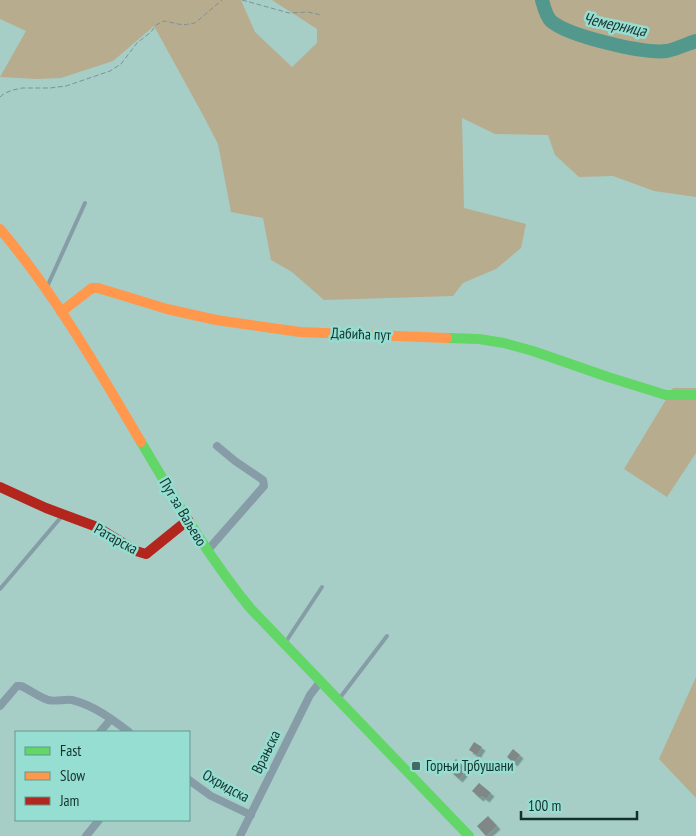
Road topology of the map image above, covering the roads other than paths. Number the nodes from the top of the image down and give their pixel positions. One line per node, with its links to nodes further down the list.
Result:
1 (85, 202): 3 (lane)
2 (0, 229): 3 (street, Пут за Ваљево)
3 (46, 289): 4 (street, Пут за Ваљево)
4 (61, 312): 5 (street, Дабића пут); 9 (street, Пут за Ваљево)
5 (696, 395)
6 (217, 446): 10 (street)
7 (0, 487): 8 (street, Ратарска)
8 (63, 514): 9 (street, Ратарска); 12 (lane)
9 (188, 520): 10 (street, Пут за Ваљево)
10 (207, 551): 14 (street, Пут за Ваљево)
11 (322, 587): 14 (lane)
12 (0, 590)
13 (387, 636): 16 (lane)
14 (284, 645): 15 (street, Пут за Ваљево)
15 (320, 682): 16 (street, Пут за Ваљево); 22 (street, Врањска)
16 (338, 701): 26 (street, Пут за Ваљево)
17 (0, 706): 18 (street)
18 (111, 718): 19 (street); 20 (street)
19 (101, 731)
20 (128, 731)
21 (190, 781): 22 (street, Охридска)
22 (251, 815): 25 (street, Врањска)
23 (98, 821): 24 (street)
24 (86, 836)
25 (240, 836)
26 (469, 836)

